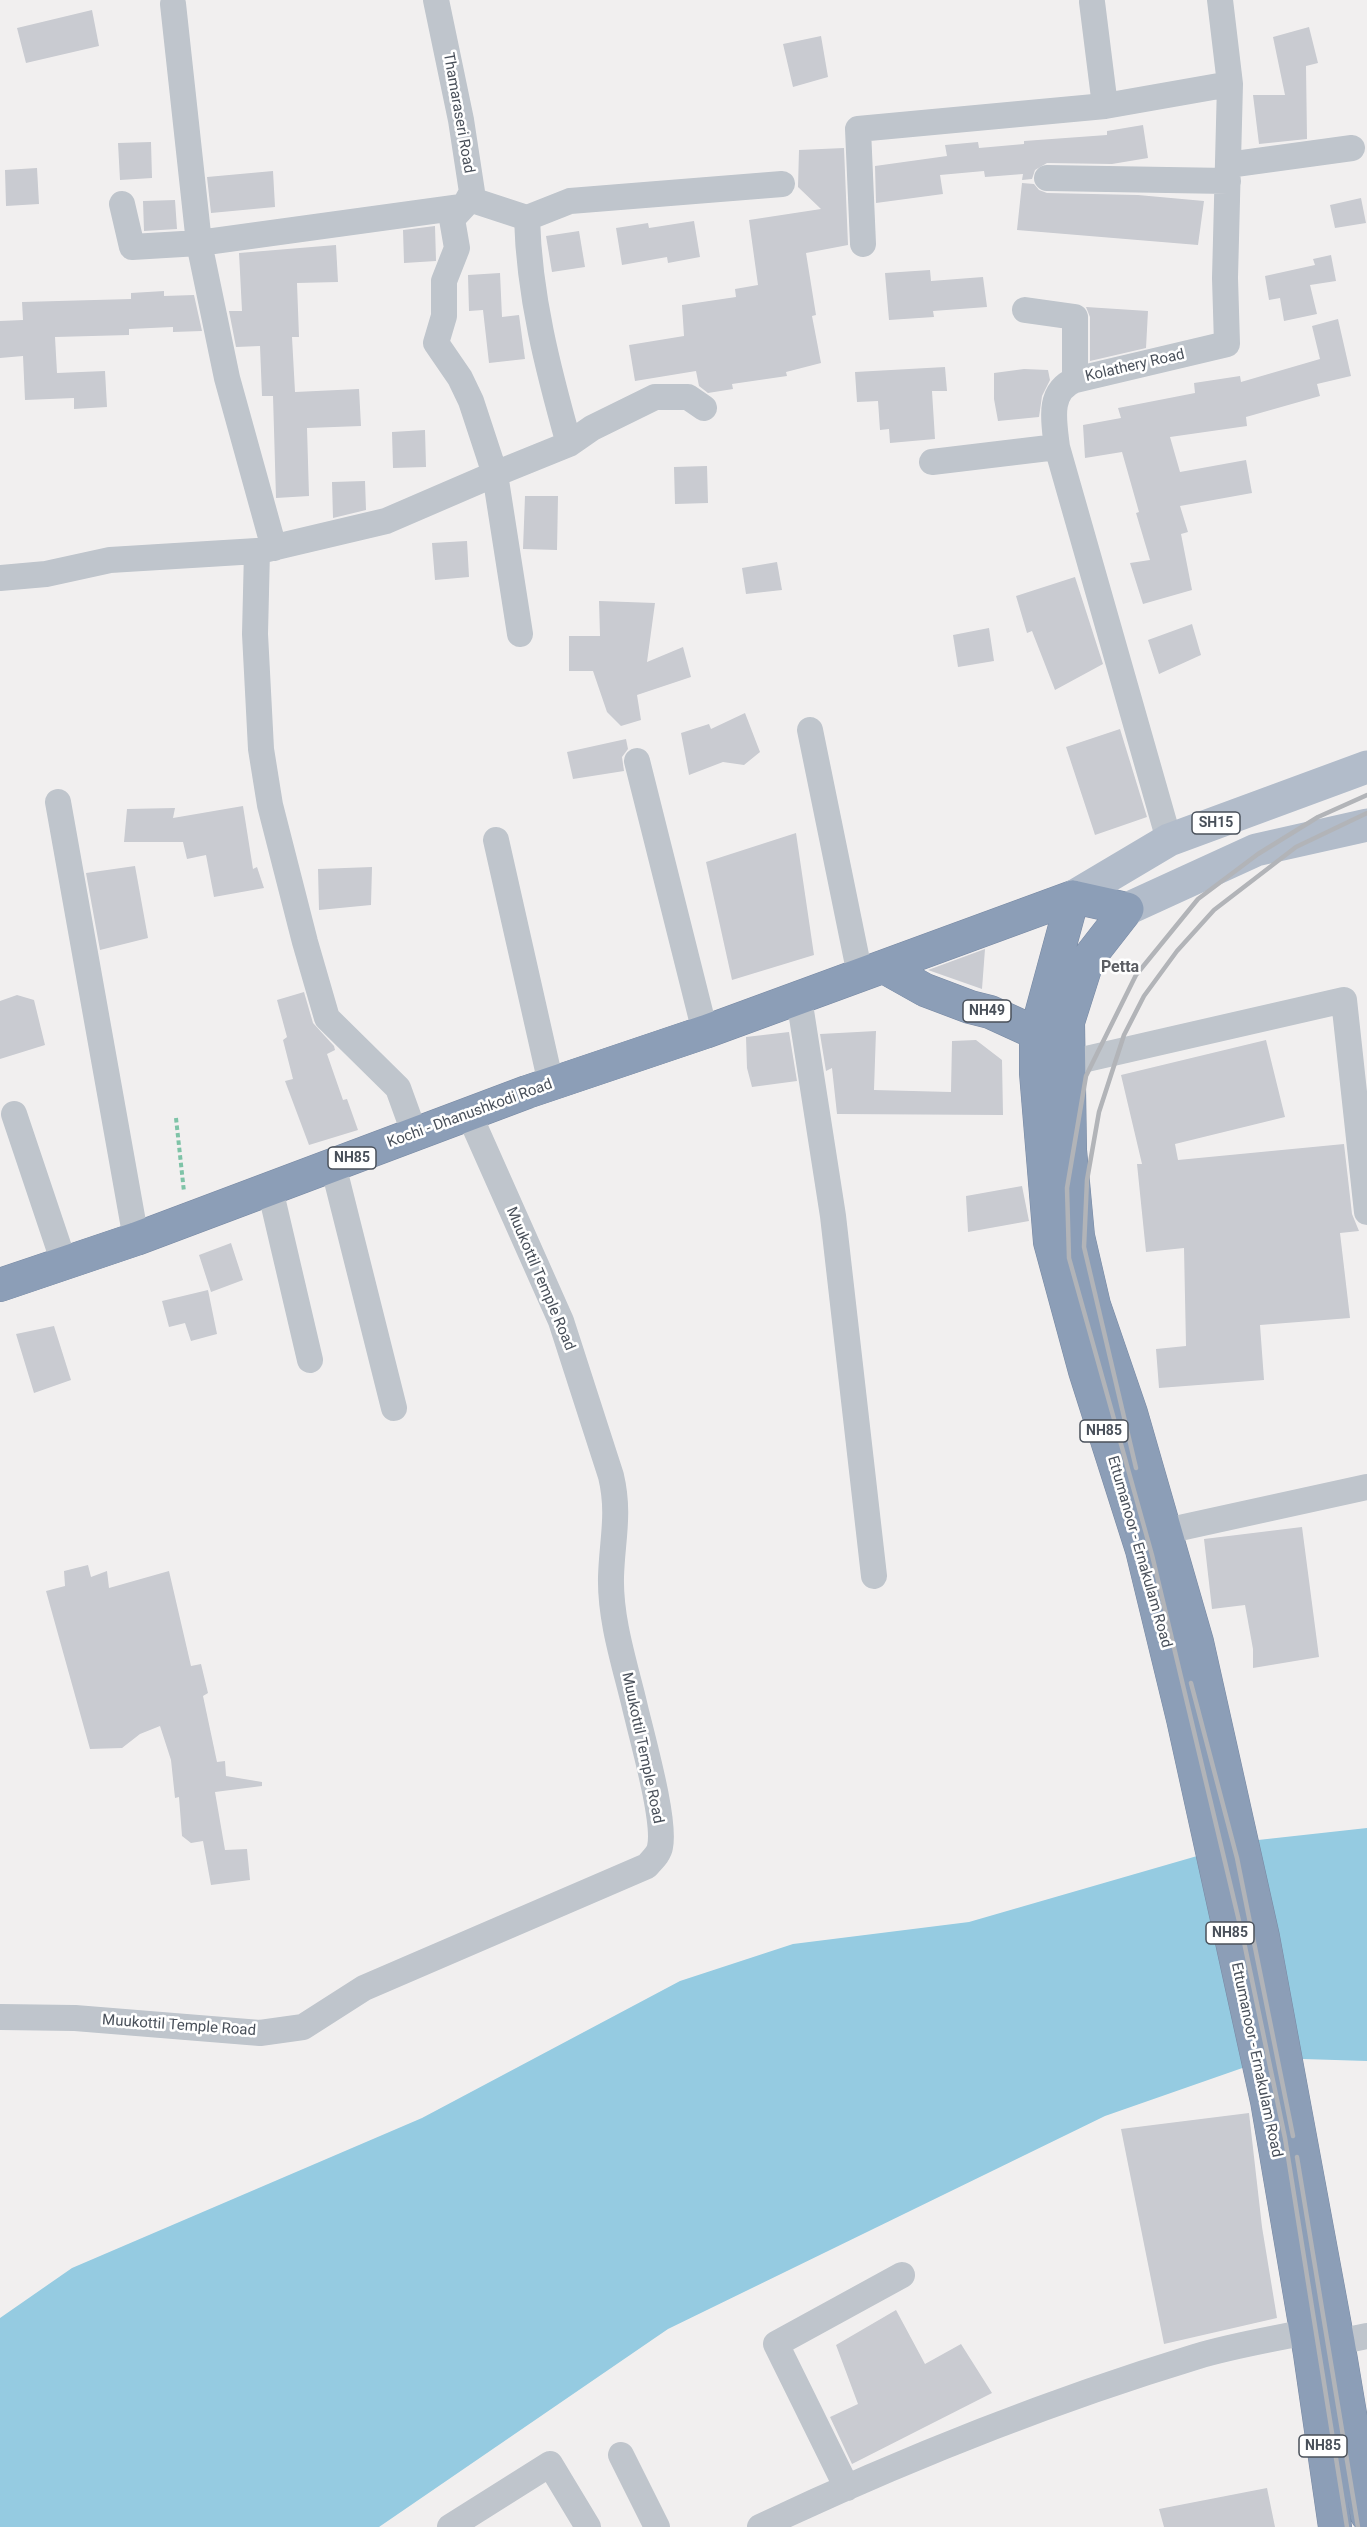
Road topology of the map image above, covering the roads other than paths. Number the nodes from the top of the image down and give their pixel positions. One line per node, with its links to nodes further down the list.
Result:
1 (436, 0): 11 (street, Thamaraseri Road)
2 (1221, 0): 5 (street, Kolathery Road)
3 (1092, 2): 6 (street)
4 (173, 4): 14 (street)
5 (1230, 84): 6 (street); 8 (street, Kolathery Road)
6 (1105, 106): 15 (street)
7 (1352, 148): 8 (street)
8 (1228, 173): 9 (street); 17 (street, Kolathery Road)
9 (1047, 178)
10 (782, 184): 13 (street)
11 (465, 203): 13 (street); 14 (street); 22 (street, Thamaraseri Road)
12 (122, 204): 14 (street)
13 (527, 218): 19 (street)
14 (199, 243): 23 (street)
15 (863, 244)
16 (1026, 310): 17 (street)
17 (1075, 380): 20 (street, Kolathery Road)
18 (704, 408): 19 (street)
19 (569, 444): 22 (street)
20 (1057, 447): 21 (street); 32 (street, Kolathery Road)
21 (932, 462)
22 (495, 474): 23 (street); 25 (street, Thamaraseri Road)
23 (265, 550): 24 (street); 43 (street)
24 (0, 578)
25 (520, 634)
26 (810, 730): 35 (street)
27 (637, 761): 37 (street)
28 (1367, 768): 32 (main road, SH15)
29 (58, 802): 47 (street)
30 (1367, 825): 34 (main road)
31 (496, 840): 40 (street)
32 (1169, 840): 33 (main road, SH15)
33 (1073, 897): 34 (highway); 35 (highway, Kochi - Dhanushkodi Road); 38 (highway, Ettumanoor - Ernakulam Road / NH85)
34 (1127, 909): 39 (highway)
35 (884, 974): 36 (highway, Kochi - Dhanushkodi Road); 38 (highway, NH49 / NH49)
36 (799, 998): 37 (highway, Kochi - Dhanushkodi Road); 54 (street)
37 (705, 1032): 40 (highway, Kochi - Dhanushkodi Road / NH85)
38 (1036, 1033): 39 (highway, NH49 / NH49); 55 (highway, Ettumanoor - Ernakulam Road / NH85)
39 (1069, 1050): 46 (street); 53 (highway)
40 (551, 1084): 42 (highway, Kochi - Dhanushkodi Road / NH85)
41 (14, 1114): 48 (street)
42 (469, 1114): 43 (highway, Kochi - Dhanushkodi Road / NH85); 56 (street, Muukottil Temple Road)
43 (415, 1134): 44 (highway, Kochi - Dhanushkodi Road / NH85)
44 (333, 1165): 45 (highway, Kochi - Dhanushkodi Road / NH85); 51 (street)
45 (270, 1189): 47 (highway, Kochi - Dhanushkodi Road / NH85); 50 (street)
46 (1367, 1212)
47 (136, 1239): 48 (highway, Kochi - Dhanushkodi Road / NH85)
48 (64, 1263): 49 (highway, Kochi - Dhanushkodi Road / NH85)
49 (0, 1286)
50 (310, 1360)
51 (394, 1408)
52 (1367, 1487): 53 (street)
53 (1166, 1531): 55 (highway)
54 (874, 1576)
55 (1183, 1649): 57 (highway, Ettumanoor - Ernakulam Road / NH85)
56 (0, 2017)
57 (1288, 2143): 59 (highway, Ettumanoor - Ernakulam Road / NH85); 60 (highway)
58 (902, 2275): 62 (street)
59 (1306, 2332): 62 (street); 64 (highway, Ettumanoor - Ernakulam Road / NH85)
60 (1352, 2339): 63 (highway)
61 (621, 2455): 67 (street)
62 (847, 2488): 68 (street)
63 (1367, 2513): 64 (highway)
64 (1334, 2522)
65 (450, 2527): 66 (street)
66 (588, 2527)
67 (657, 2527)
68 (760, 2527)

